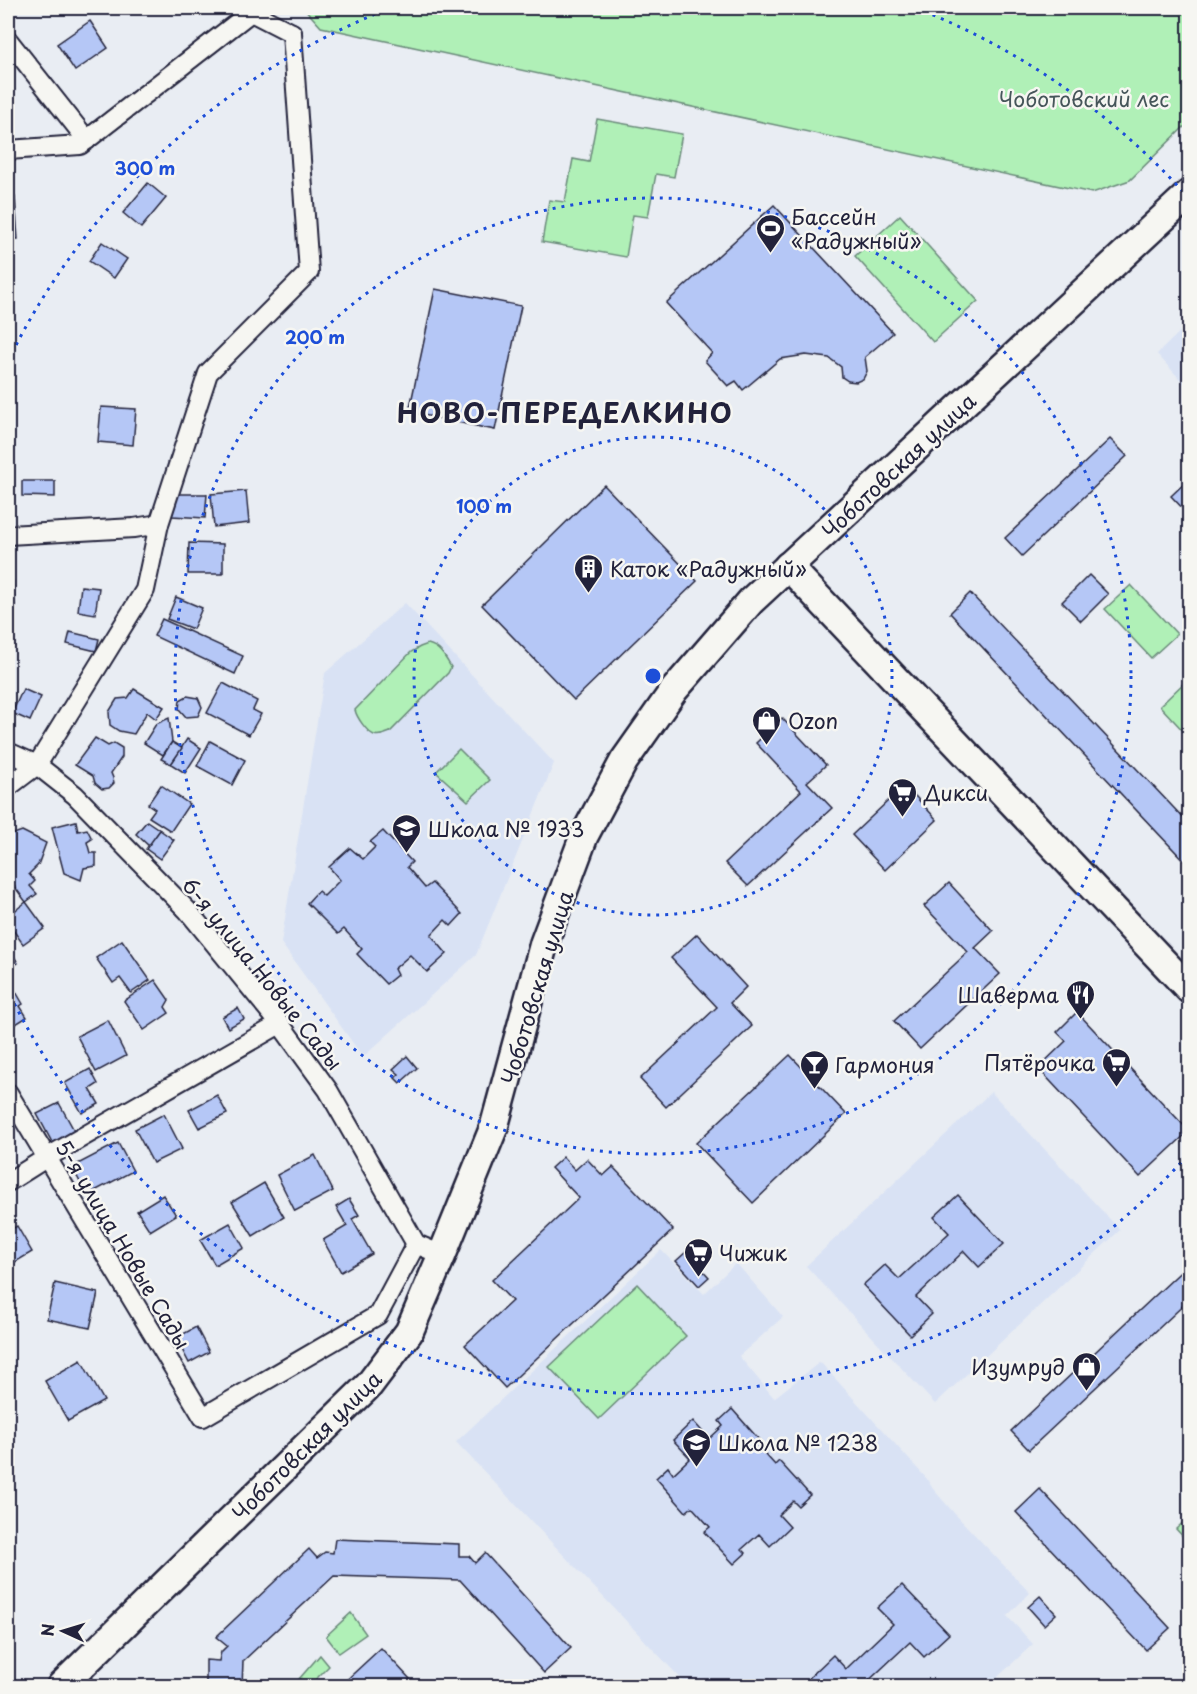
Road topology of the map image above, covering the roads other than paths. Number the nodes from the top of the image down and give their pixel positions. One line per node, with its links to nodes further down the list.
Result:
1 (273, 8): 2 (street)
2 (292, 33): 4 (street); 7 (street)
3 (8, 40): 4 (street)
4 (87, 140): 5 (street)
5 (8, 150)
6 (1190, 193): 9 (main road, Чоботовская улица)
7 (159, 524): 8 (street); 11 (street)
8 (8, 535)
9 (788, 566): 13 (main road); 19 (main road, Чоботовская улица)
10 (8, 752): 11 (street, 6-я улица Новые Сады)
11 (37, 765): 12 (street); 14 (street, 6-я улица Новые Сады)
12 (8, 787)
13 (1190, 990)
14 (280, 1024): 16 (street); 18 (street, 6-я улица Новые Сады)
15 (8, 1093): 16 (street, 5-я улица Новые Сады)
16 (46, 1158): 17 (street); 18 (street, 5-я улица Новые Сады)
17 (8, 1182)
18 (416, 1244): 19 (street)
19 (442, 1255): 20 (main road, Чоботовская улица)
20 (61, 1686)

